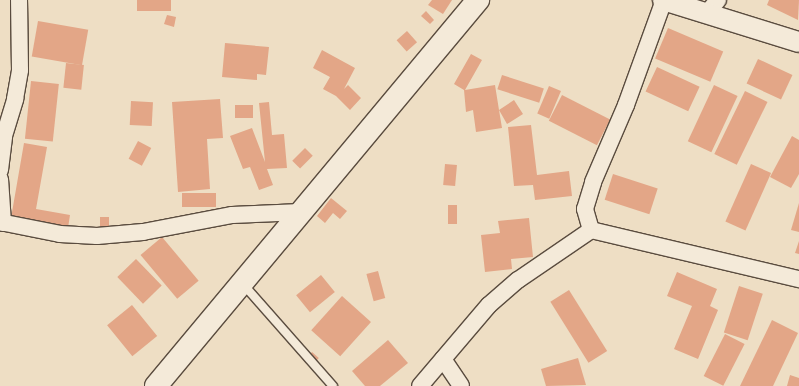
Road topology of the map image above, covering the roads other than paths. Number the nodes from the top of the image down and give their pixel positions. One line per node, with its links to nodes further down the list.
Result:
1 (19, 0): 6 (street)
2 (478, 0): 8 (main road)
3 (663, 0): 4 (street); 10 (street)
4 (712, 7): 5 (street)
5 (799, 42)
6 (0, 170)
7 (0, 179): 9 (street)
8 (301, 212): 9 (street); 12 (main road)
9 (2, 223)
10 (591, 230): 11 (street); 13 (street)
11 (799, 279)
12 (243, 284): 14 (main road); 15 (lane)
13 (443, 359): 16 (street); 17 (street)
14 (156, 386)
15 (333, 386)
16 (420, 386)
17 (461, 386)

